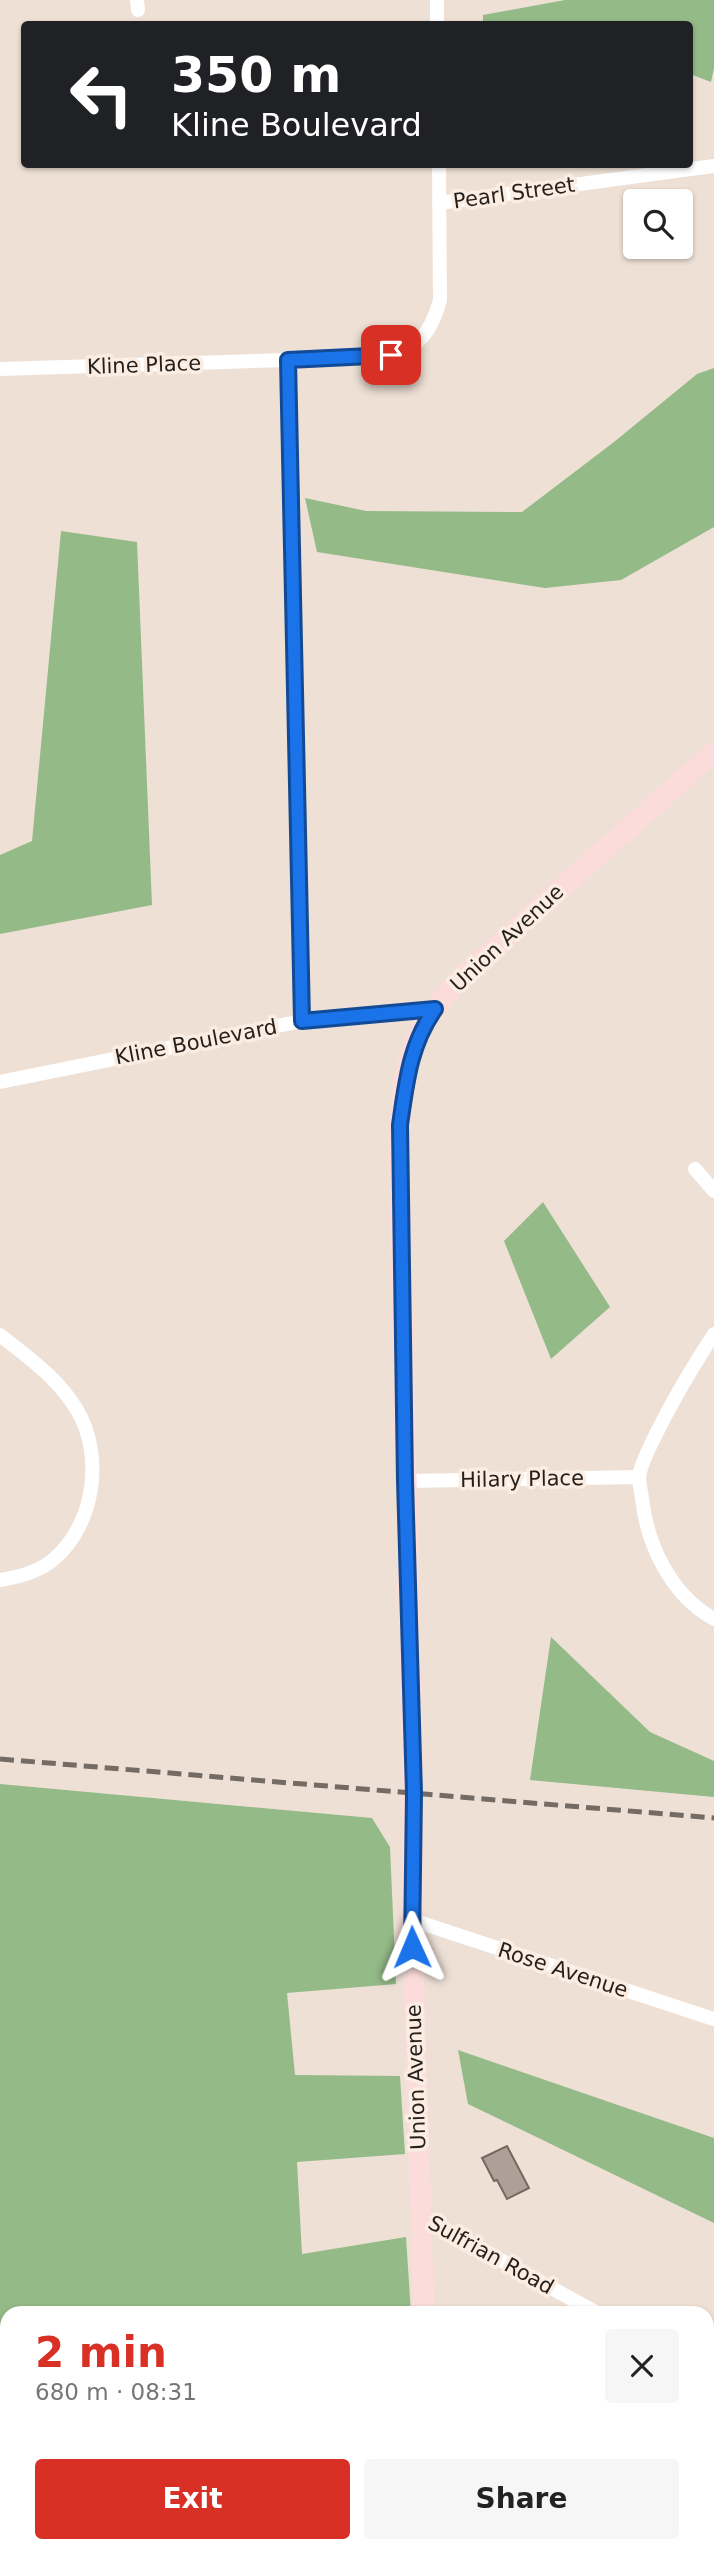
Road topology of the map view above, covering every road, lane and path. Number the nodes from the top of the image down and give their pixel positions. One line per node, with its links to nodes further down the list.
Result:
1 (437, 0): 2 (street)
2 (437, 21)
3 (714, 166): 5 (street, Pearl Street)
4 (439, 168): 5 (street, Kline Place)
5 (439, 203): 6 (street, Kline Place)
6 (288, 360): 7 (street, Kline Place); 10 (street)
7 (0, 369)
8 (714, 752): 9 (main road, Union Avenue)
9 (435, 1009): 10 (street, Kline Boulevard); 17 (main road, Union Avenue)
10 (302, 1021): 11 (street, Kline Boulevard)
11 (0, 1082)
12 (695, 1169): 13 (street)
13 (714, 1191)
14 (714, 1334): 16 (street)
15 (0, 1335): 18 (street)
16 (639, 1478): 17 (street, Hilary Place); 19 (street)
17 (405, 1481): 20 (main road, Union Avenue)
18 (0, 1580)
19 (714, 1619)
20 (412, 1920): 21 (street, Rose Avenue); 22 (main road, Union Avenue)
21 (714, 2019)
22 (420, 2216): 23 (main road, Union Avenue); 24 (street, Sulfrian Road)
23 (424, 2306)
24 (583, 2306)

